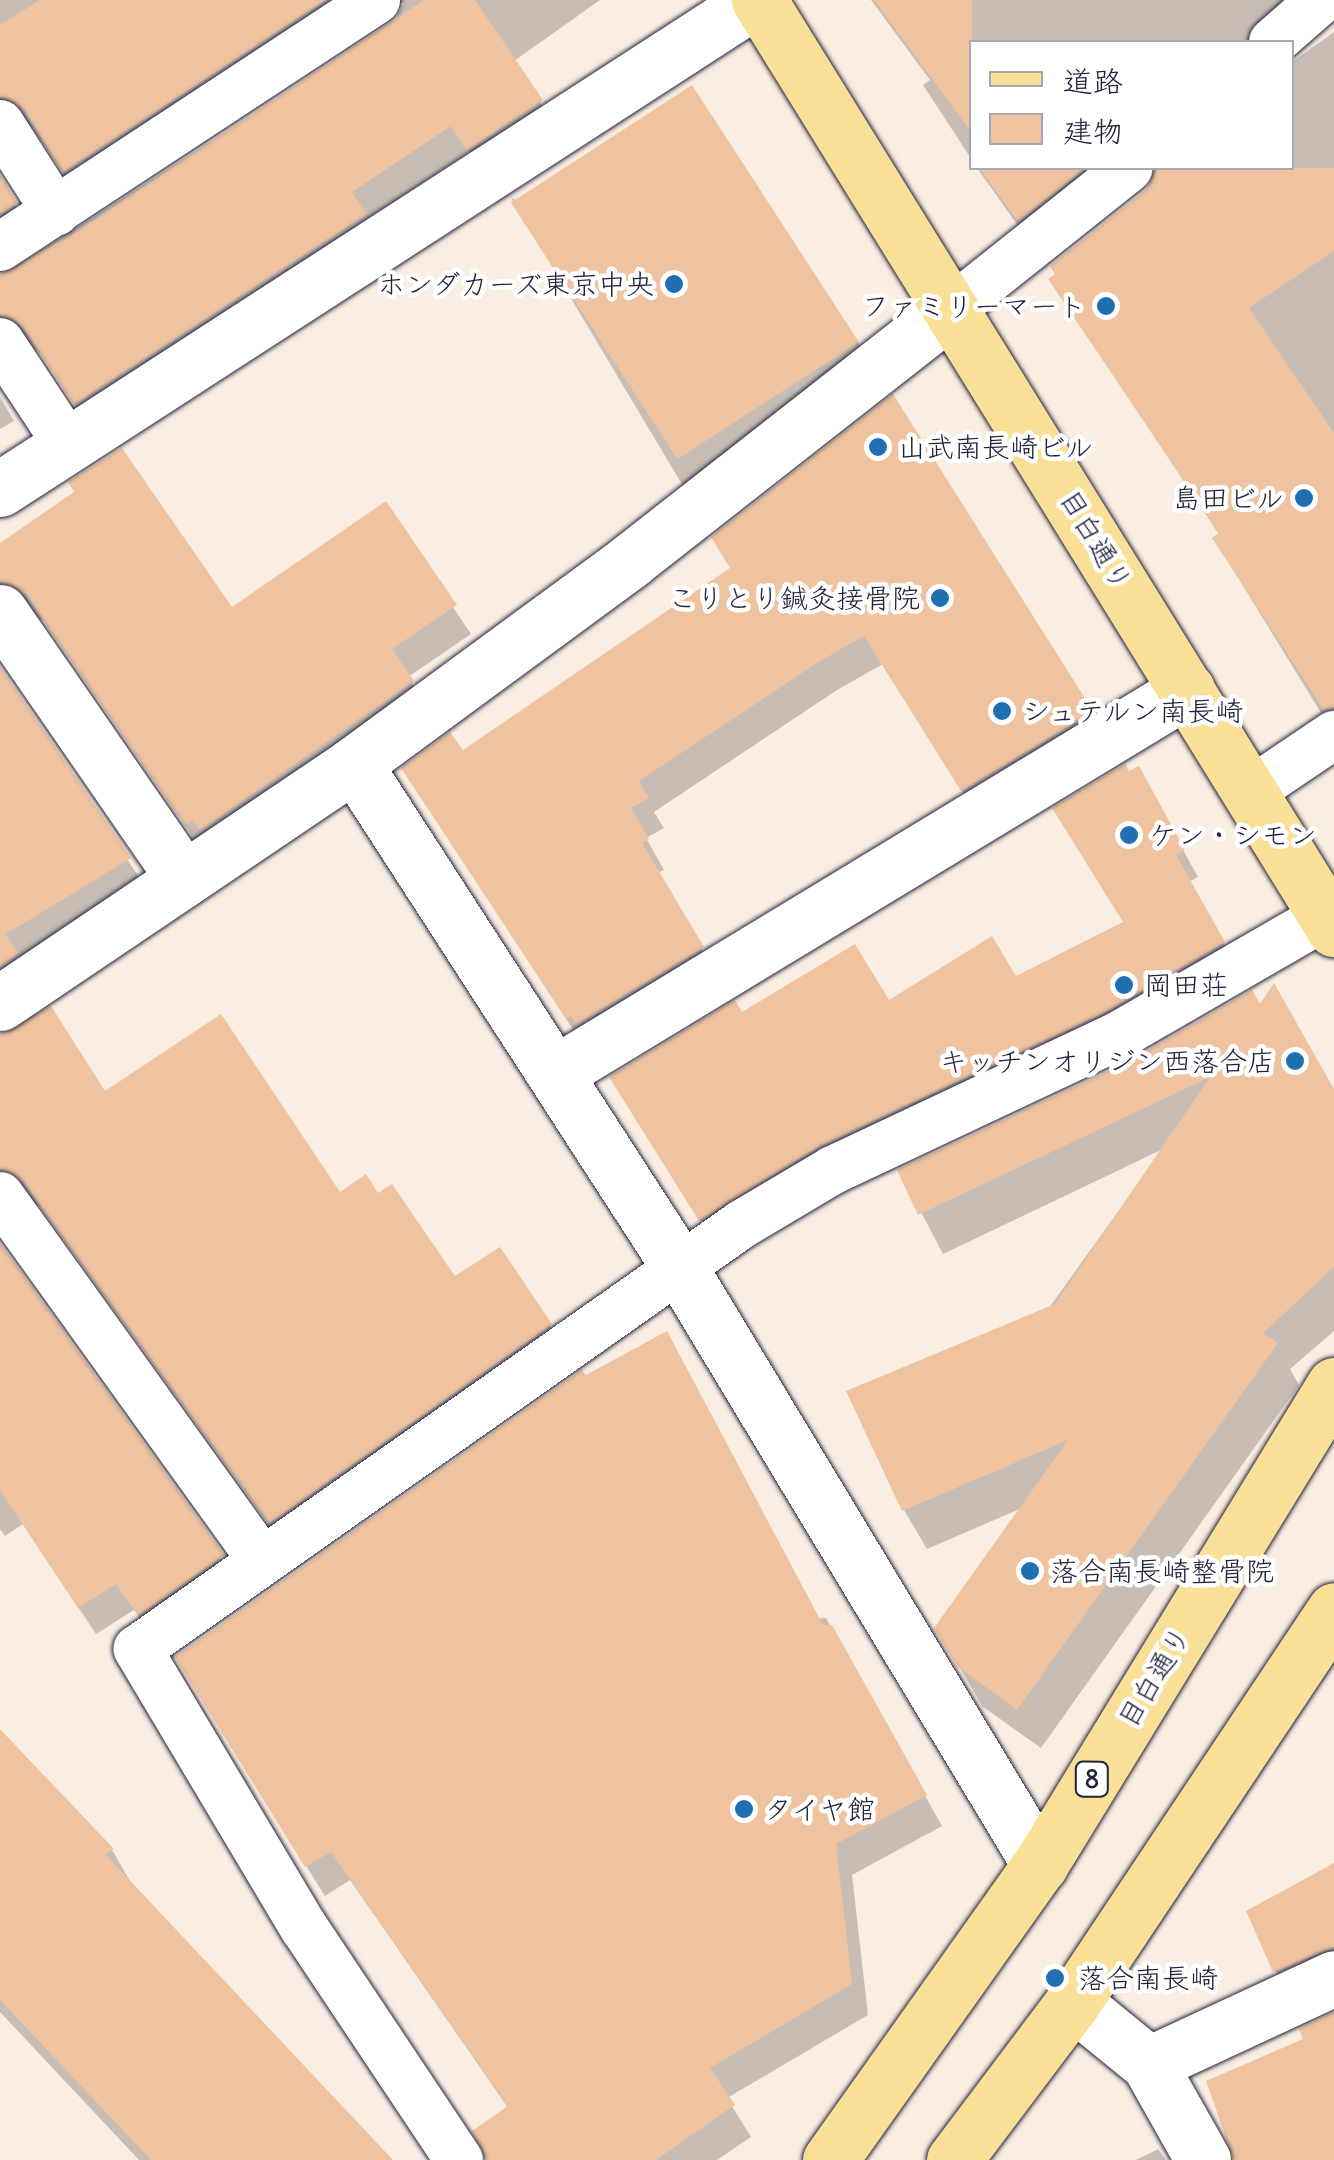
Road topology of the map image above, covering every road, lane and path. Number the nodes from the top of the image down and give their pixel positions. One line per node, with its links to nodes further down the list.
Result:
1 (376, 0): 7 (lane)
2 (758, 0): 9 (main road, 目白通り); 11 (street)
3 (1321, 0): 4 (lane)
4 (1275, 40)
5 (0, 124): 7 (lane)
6 (1126, 170): 9 (lane)
7 (56, 212): 8 (lane)
8 (0, 247)
9 (954, 307): 14 (main road, 目白通り); 16 (street)
10 (0, 342): 11 (lane)
11 (68, 445): 12 (street)
12 (0, 489)
13 (0, 612): 18 (street)
14 (1187, 690): 17 (main road, 目白通り); 21 (street)
15 (1334, 734): 17 (lane)
16 (354, 764): 18 (street); 21 (street)
17 (1256, 805): 19 (main road, 目白通り)
18 (184, 880): 20 (street)
19 (1331, 907): 23 (lane)
20 (0, 1003)
21 (557, 1072): 23 (street)
22 (0, 1196): 25 (lane)
23 (678, 1265): 25 (lane); 27 (street)
24 (1334, 1385): 27 (main road, 目白通り / 8)
25 (262, 1560): 31 (lane)
26 (1334, 1610): 29 (main road)
27 (1040, 1865): 32 (main road, 目白通り / 8)
28 (1334, 1978): 30 (street)
29 (1072, 2002): 30 (street); 33 (main road)
30 (1149, 2064): 34 (street)
31 (458, 2160)
32 (830, 2160)
33 (954, 2160)
34 (1203, 2160)

